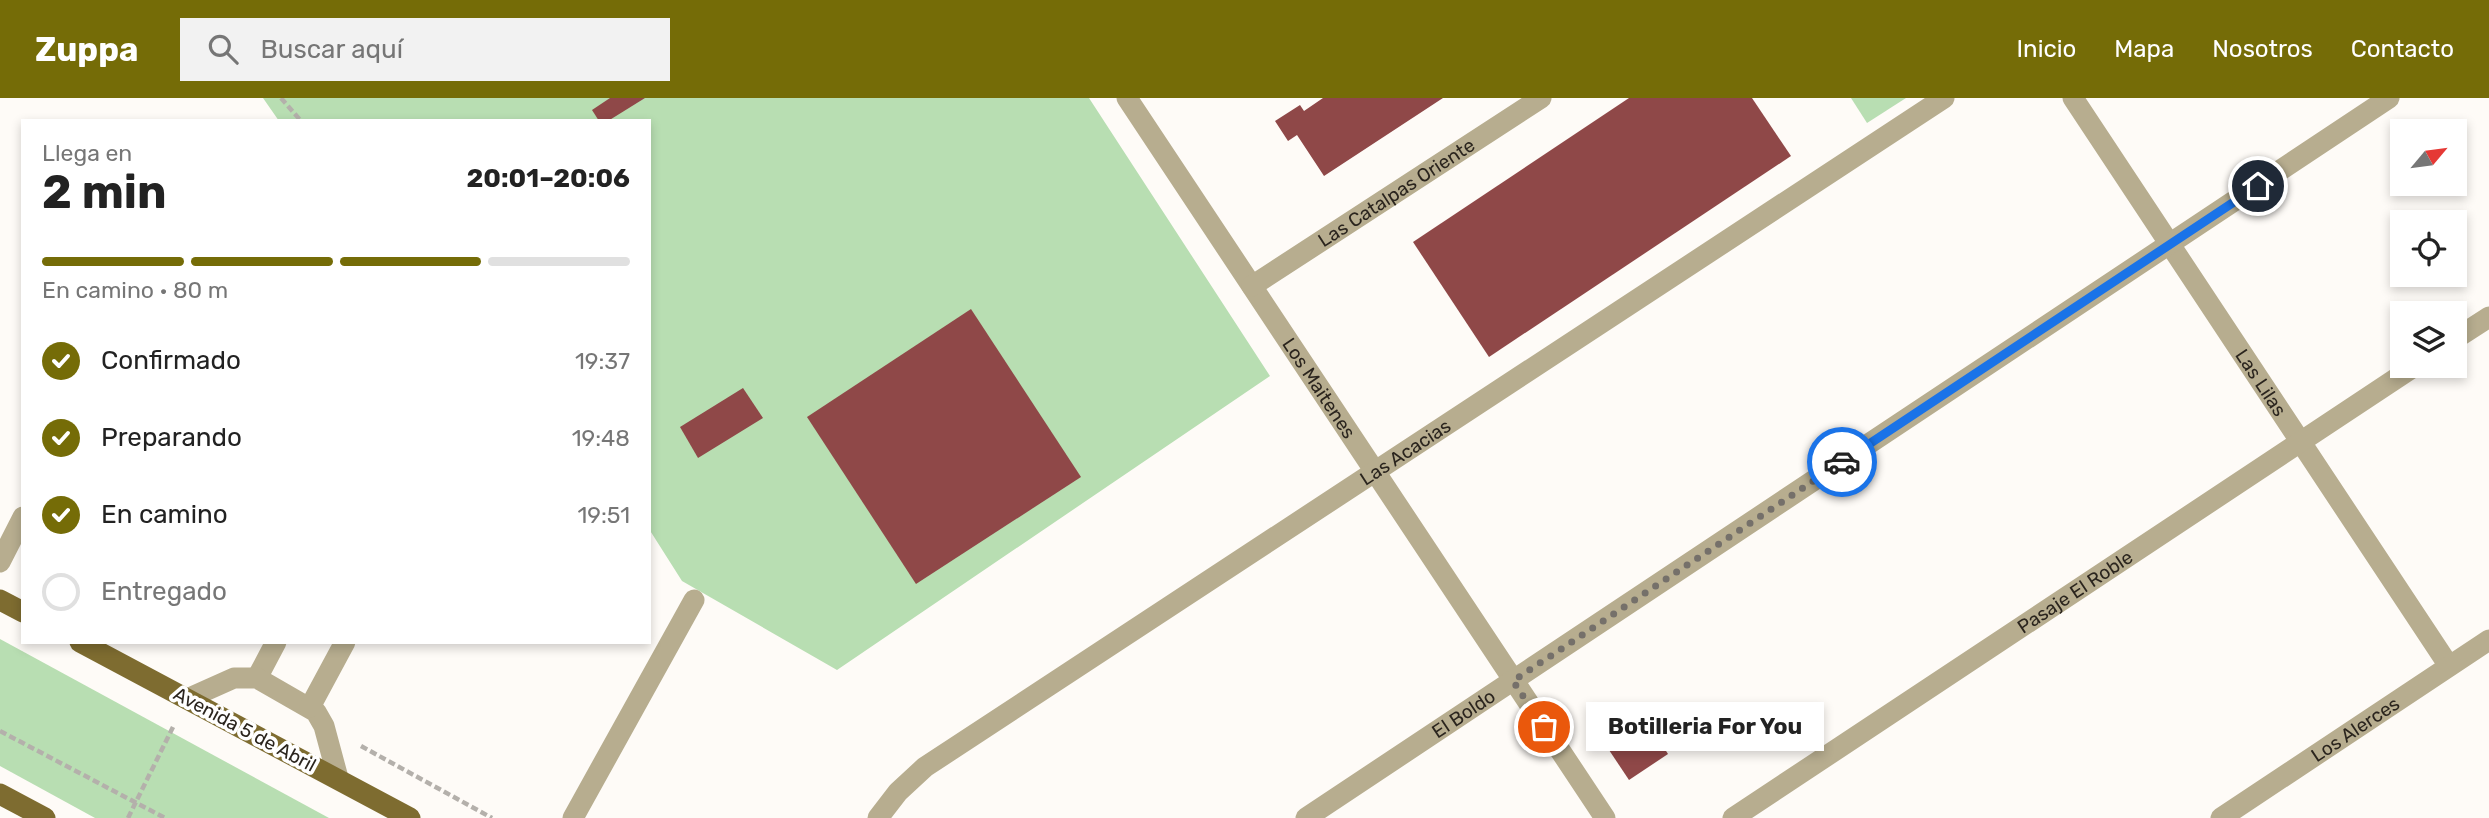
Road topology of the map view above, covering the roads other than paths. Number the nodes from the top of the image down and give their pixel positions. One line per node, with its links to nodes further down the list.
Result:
1 (1127, 98): 7 (street, Los Maitenes)
2 (1541, 98): 7 (street, Las Catalpas Oriente)
3 (1944, 98): 12 (street, Las Acacias)
4 (2073, 98): 6 (street, Las Lilas)
5 (2389, 98): 6 (street, El Boldo)
6 (2170, 244): 11 (street, Las Lilas); 24 (street, El Boldo)
7 (1252, 286): 12 (street, Los Maitenes)
8 (2489, 317): 9 (street)
9 (2467, 331)
10 (2397, 378): 11 (street, Pasaje El Roble)
11 (2300, 442): 22 (street, Las Lilas); 35 (street, Pasaje El Roble)
12 (1374, 471): 24 (street, Los Maitenes); 32 (street, Las Acacias)
13 (21, 521): 14 (street)
14 (0, 562)
15 (0, 600): 17 (main road)
16 (694, 600): 31 (street)
17 (21, 611)
18 (2489, 640): 22 (street, Los Alerces)
19 (84, 644): 25 (main road, Avenida 5 de Abril)
20 (275, 644): 23 (street)
21 (344, 644): 26 (street)
22 (2449, 666): 36 (street, Los Alerces)
23 (257, 678): 25 (street); 26 (street)
24 (1513, 681): 33 (street, El Boldo); 34 (street, Los Maitenes)
25 (187, 699): 27 (main road, Avenida 5 de Abril)
26 (310, 707): 27 (street)
27 (338, 778): 30 (main road, Avenida 5 de Abril)
28 (0, 794): 29 (main road)
29 (45, 818)
30 (410, 818)
31 (573, 818)
32 (877, 818)
33 (1306, 818)
34 (1605, 818)
35 (1734, 818)
36 (2221, 818)

